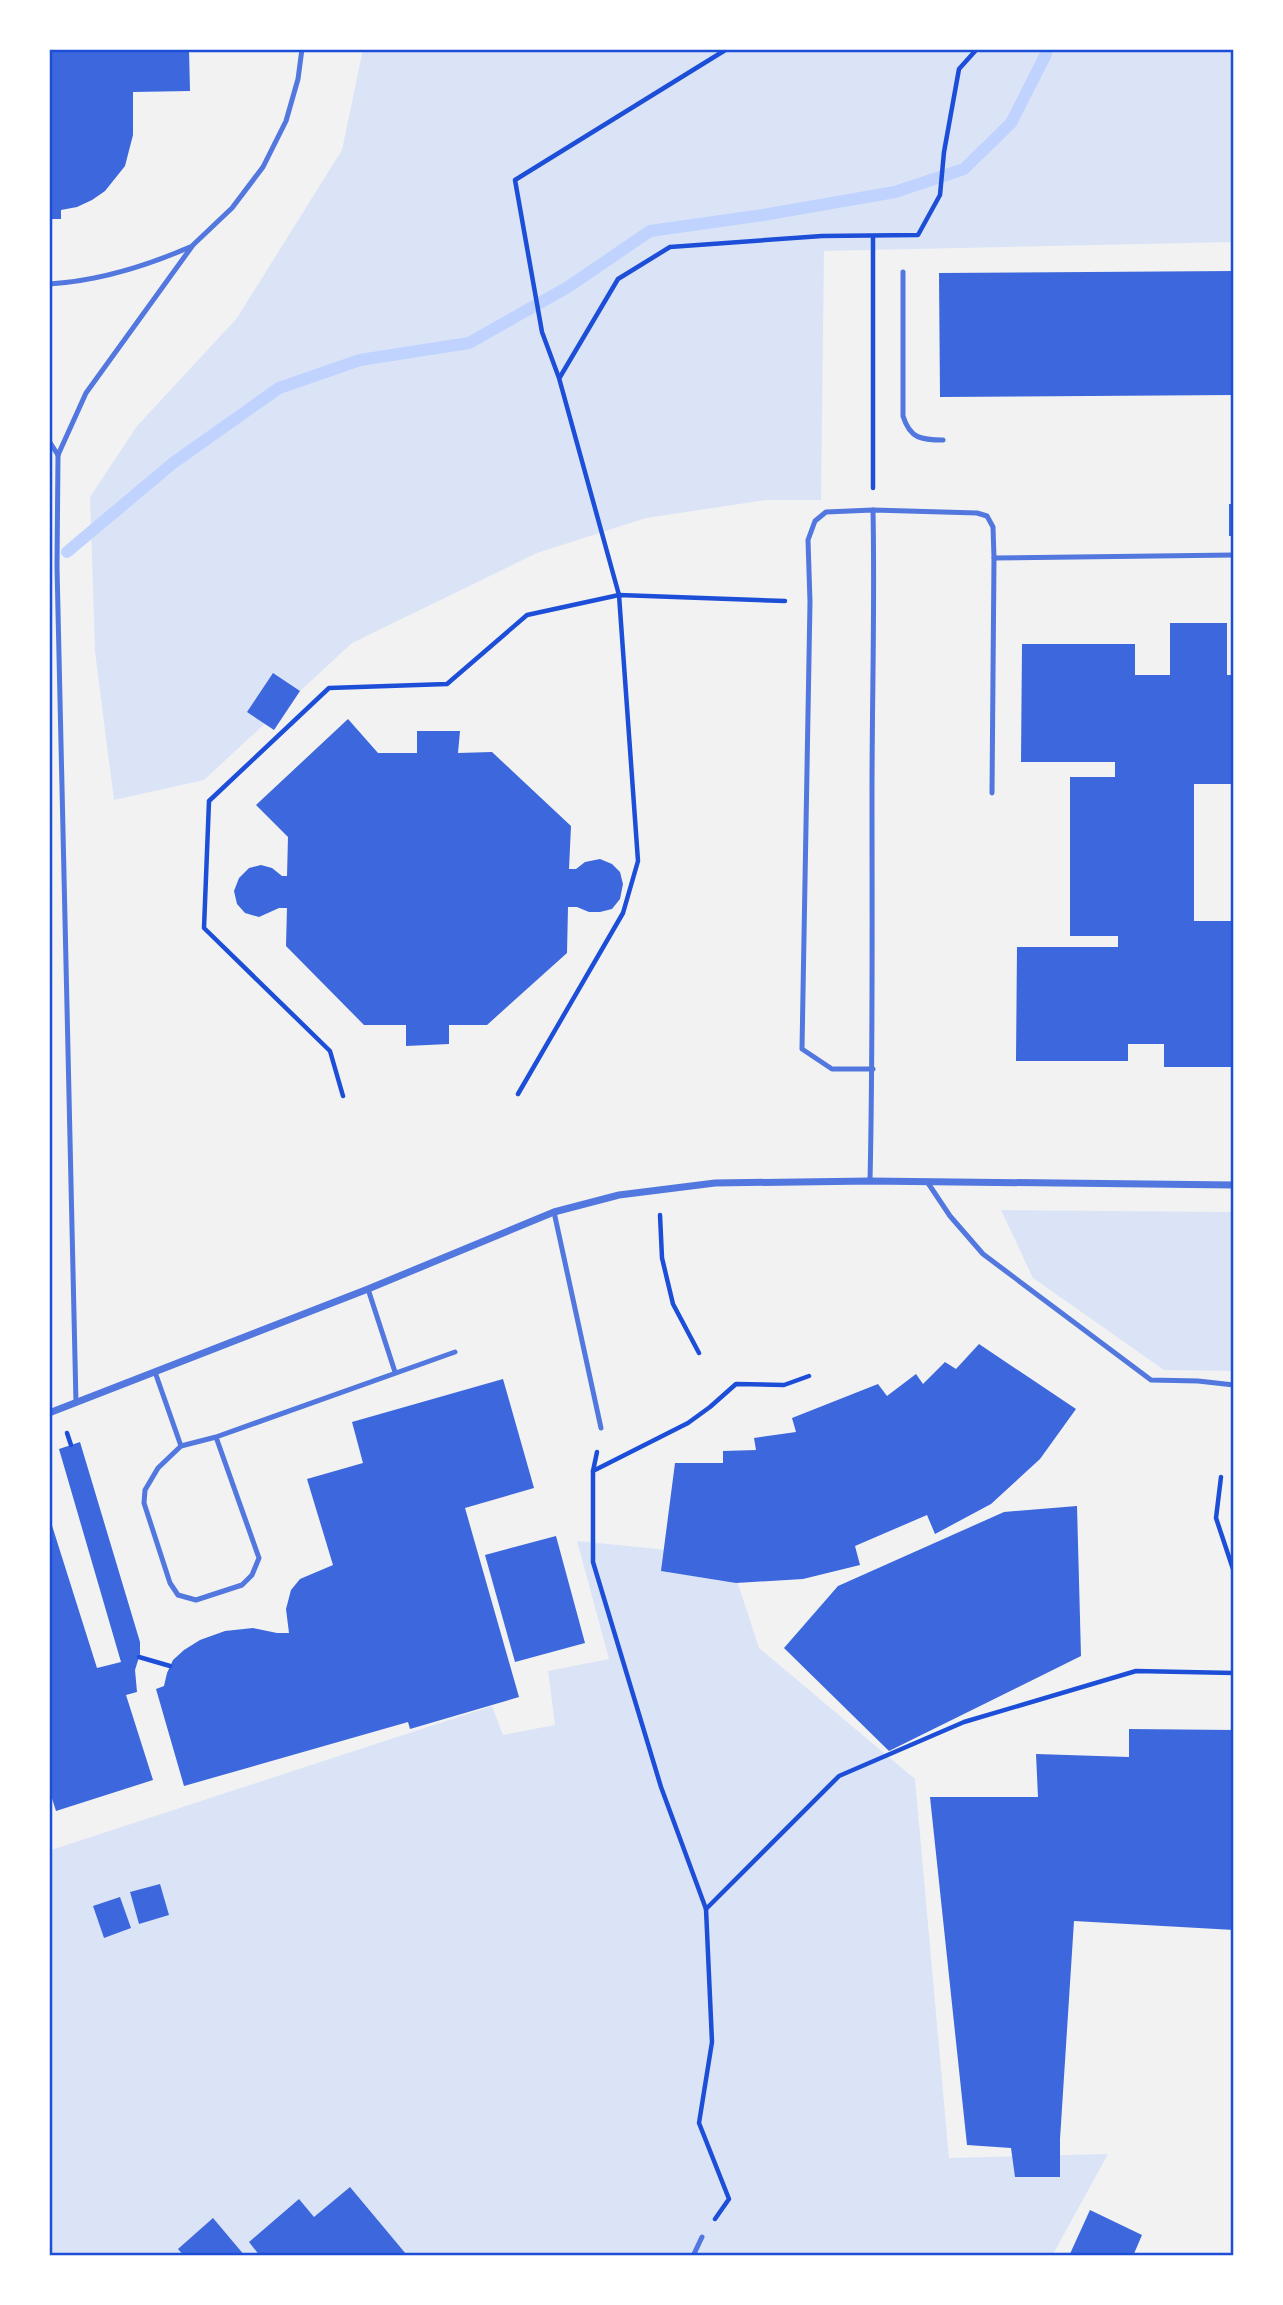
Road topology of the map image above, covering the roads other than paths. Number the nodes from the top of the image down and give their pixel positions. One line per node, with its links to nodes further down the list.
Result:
1 (302, 49): 2 (lane)
2 (193, 246): 4 (lane); 7 (lane)
3 (902, 272): 5 (lane)
4 (49, 284)
5 (943, 440)
6 (49, 441): 7 (lane)
7 (58, 455): 22 (lane)
8 (873, 510): 10 (lane); 12 (lane); 12 (lane)
9 (1234, 555): 10 (lane)
10 (994, 558): 11 (lane)
11 (992, 793)
12 (873, 1069): 13 (lane)
13 (870, 1181): 14 (street); 16 (street)
14 (928, 1183): 15 (street); 21 (lane)
15 (1234, 1185)
16 (554, 1212): 17 (street); 24 (lane)
17 (368, 1289): 19 (street); 20 (lane)
18 (455, 1352): 20 (lane)
19 (155, 1372): 22 (street); 26 (lane)
20 (394, 1372): 25 (lane)
21 (1234, 1385)
22 (76, 1403): 23 (street)
23 (49, 1413)
24 (601, 1428)
25 (216, 1437): 26 (lane); 26 (lane)
26 (181, 1447)
27 (702, 2237): 28 (lane)
28 (693, 2256)

